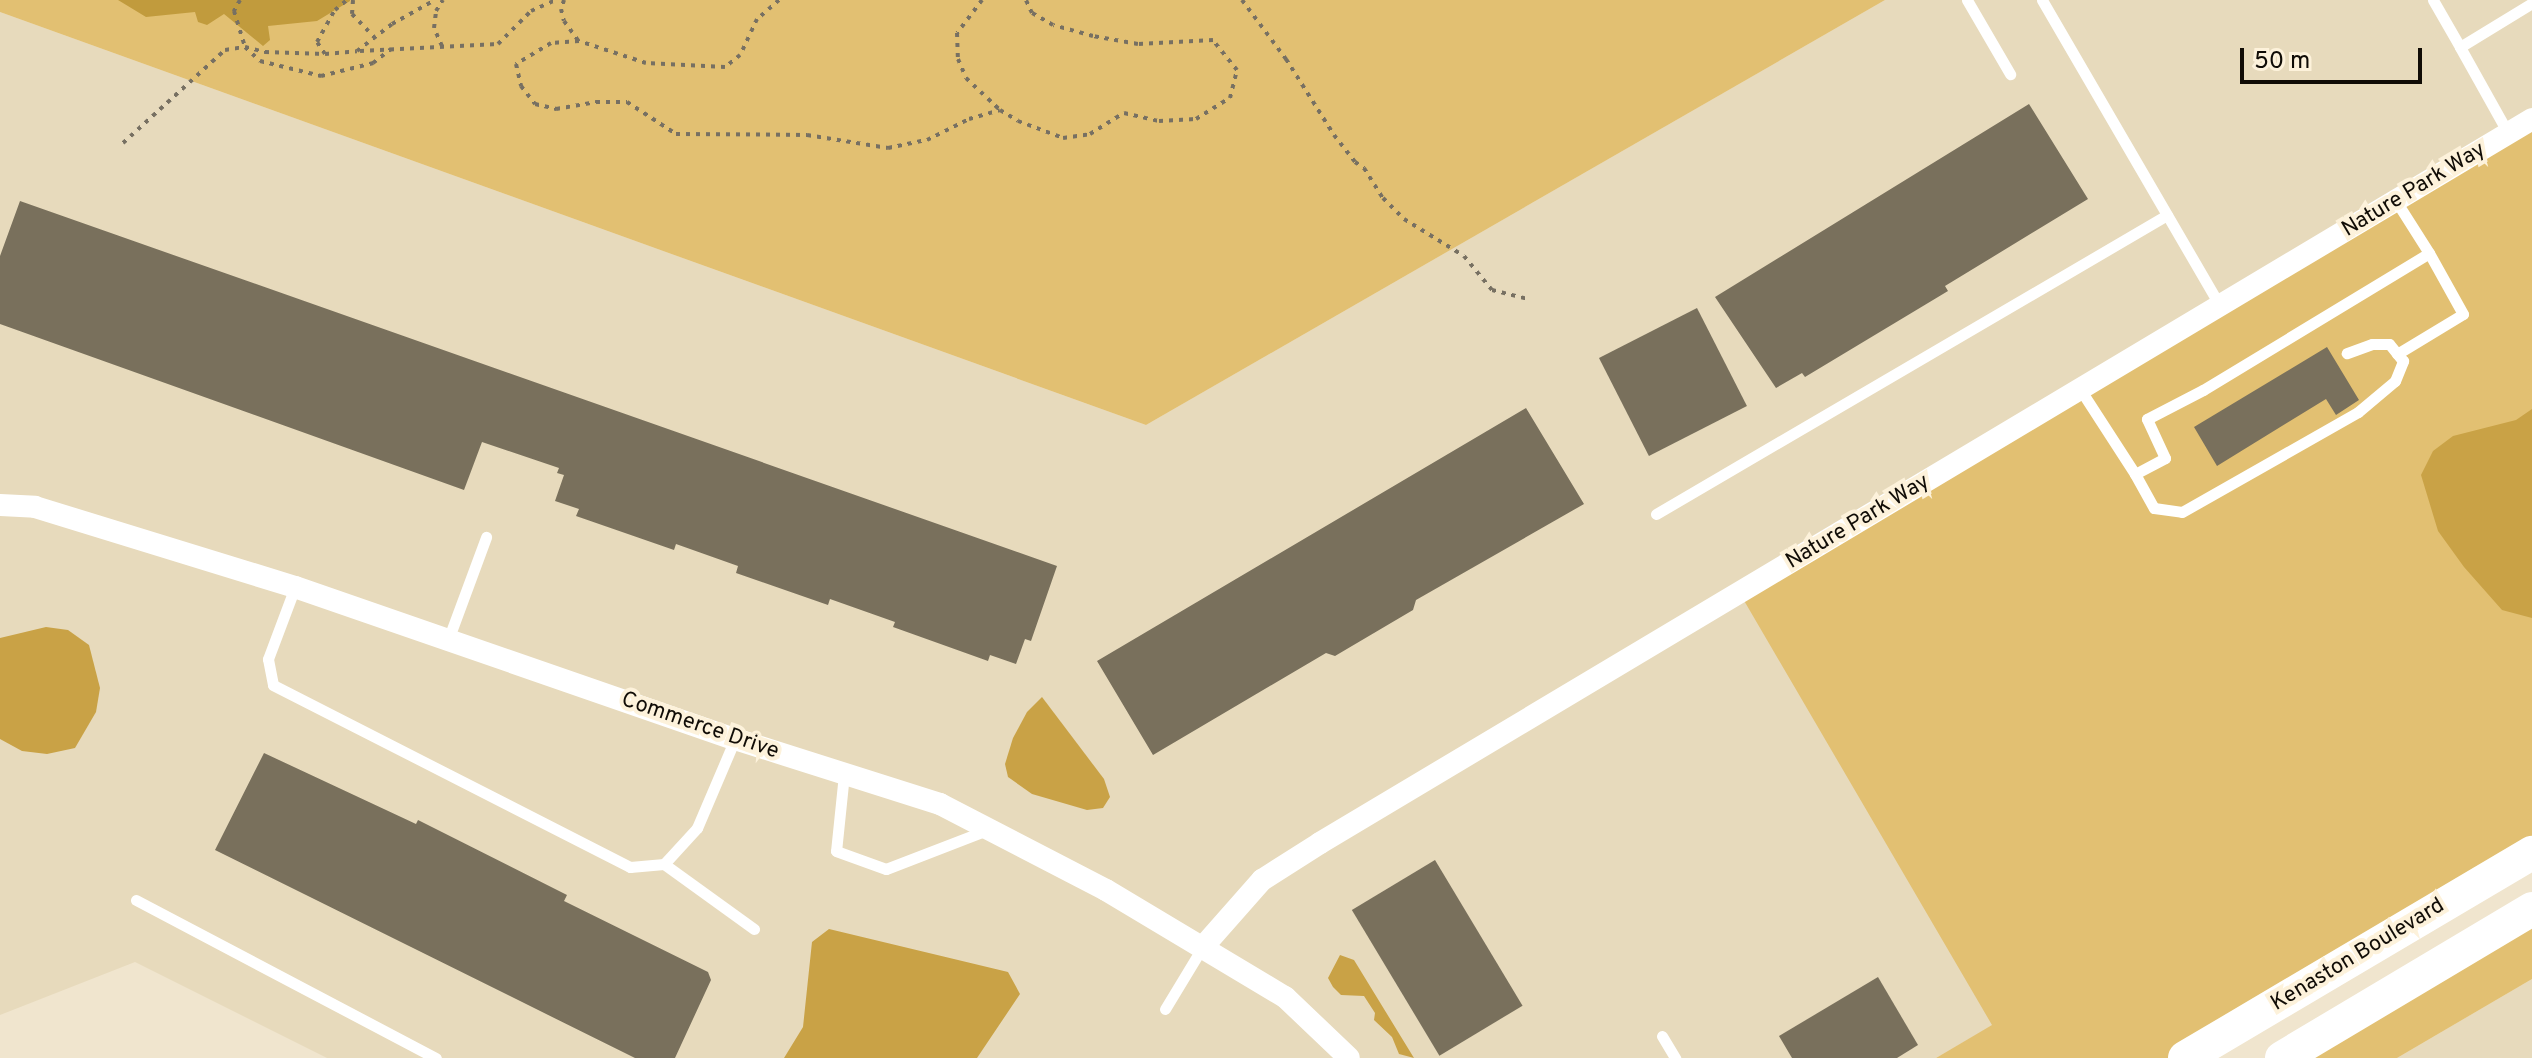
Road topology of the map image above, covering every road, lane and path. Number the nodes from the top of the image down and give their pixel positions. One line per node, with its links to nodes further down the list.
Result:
1 (240, 0): 17 (path)
2 (350, 0): 15 (path); 22 (path)
3 (435, 0): 15 (path)
4 (443, 0): 18 (path)
5 (556, 0): 18 (path)
6 (564, 0): 16 (path)
7 (779, 0): 16 (path)
8 (982, 0): 24 (path)
9 (1026, 0): 24 (path)
10 (1242, 0): 31 (path)
11 (1967, 0): 23 (lane)
12 (2042, 0): 29 (lane)
13 (2433, 0): 19 (lane)
14 (2532, 3): 19 (lane)
15 (374, 38): 21 (path)
16 (579, 41): 24 (path)
17 (245, 47): 20 (path); 22 (path); 27 (path)
18 (442, 47): 20 (path)
19 (2460, 47): 26 (lane)
20 (391, 49): 21 (path)
21 (357, 51): 22 (path)
22 (325, 54)
23 (2010, 74)
24 (1000, 110)
25 (2532, 119): 26 (street, Nature Park Way)
26 (2508, 133): 28 (street, Nature Park Way)
27 (123, 143)
28 (2396, 201): 30 (lane); 32 (street, Nature Park Way)
29 (2167, 215): 32 (lane); 38 (lane)
30 (2429, 253): 34 (lane); 36 (lane)
31 (1527, 299)
32 (2220, 306): 35 (street, Nature Park Way)
33 (2347, 353): 34 (lane)
34 (2397, 354): 36 (lane)
35 (2080, 389): 36 (lane); 50 (street, Nature Park Way)
36 (2135, 474)
37 (0, 505): 40 (street, Commerce Drive)
38 (1656, 514)
39 (486, 537): 41 (lane)
40 (295, 587): 41 (street, Commerce Drive); 46 (lane)
41 (448, 640): 42 (street, Commerce Drive)
42 (735, 739): 43 (street, Commerce Drive); 46 (lane)
43 (844, 774): 44 (street, Commerce Drive); 44 (lane)
44 (991, 829): 50 (street, Commerce Drive)
45 (2532, 853): 56 (main road, Kenaston Boulevard)
46 (664, 864): 49 (lane)
47 (136, 900): 53 (lane)
48 (2532, 909): 57 (main road)
49 (754, 929)
50 (1202, 948): 51 (lane); 54 (street, Commerce Drive)
51 (1165, 1009)
52 (1662, 1036): 55 (lane)
53 (436, 1058)
54 (1349, 1058)
55 (1675, 1058)
56 (2185, 1058)
57 (2282, 1058)

